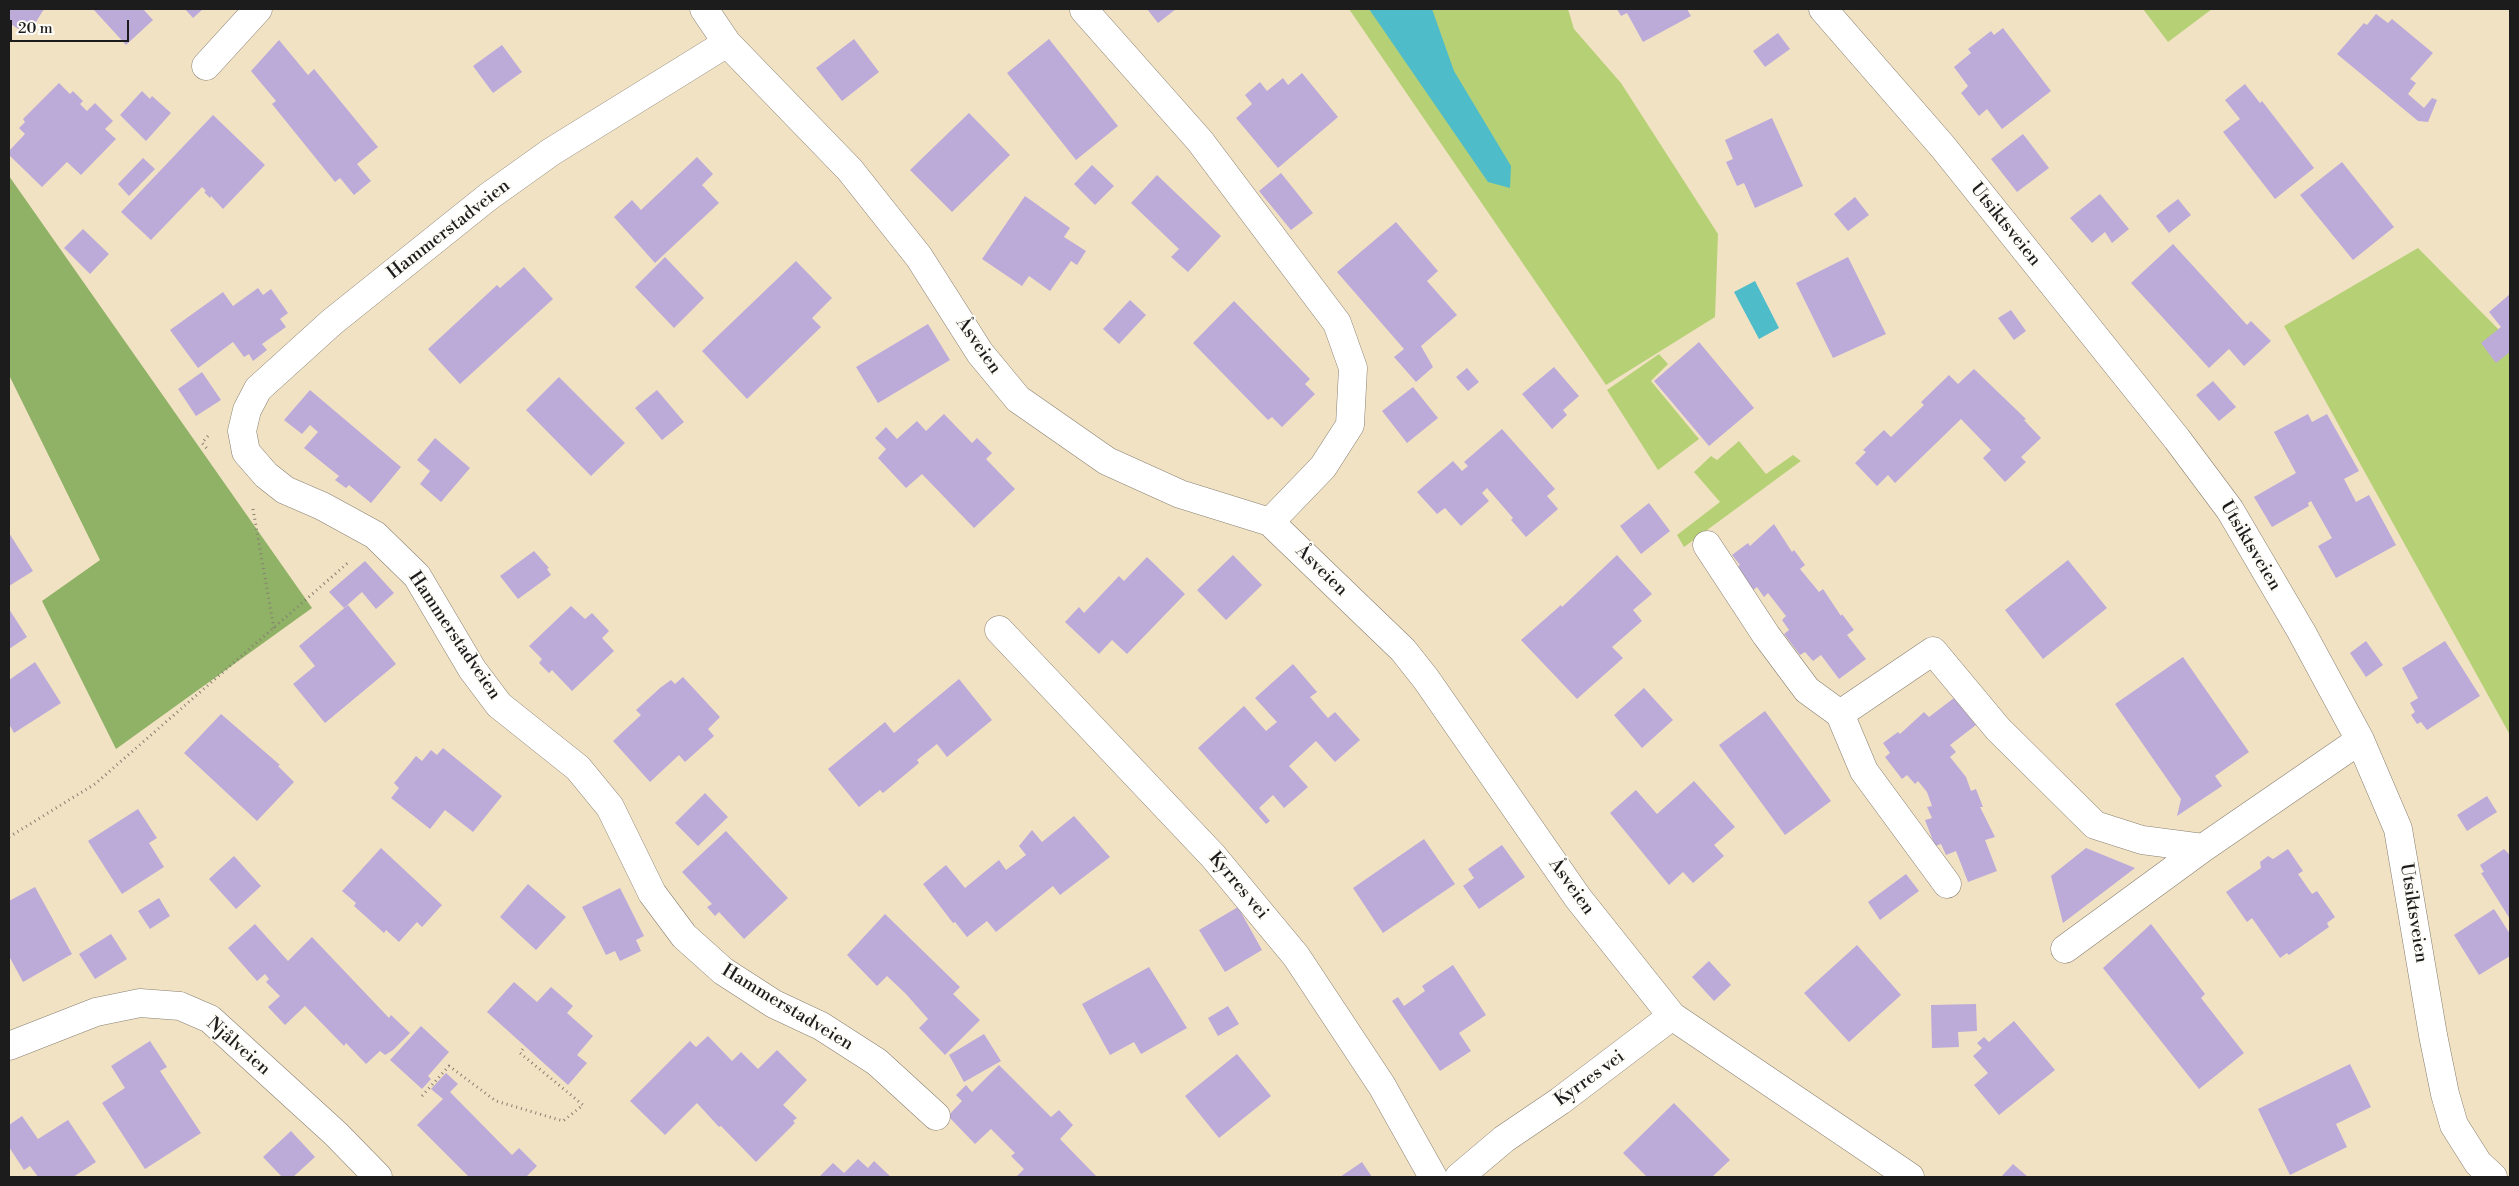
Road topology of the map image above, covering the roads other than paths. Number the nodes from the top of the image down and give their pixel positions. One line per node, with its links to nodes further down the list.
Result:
1 (258, 9): 6 (street)
2 (704, 9): 5 (street, Åsveien)
3 (1824, 9): 11 (street, Utsiktsveien)
4 (1084, 10): 7 (street)
5 (727, 44): 7 (street, Åsveien); 17 (street, Hammerstadveien)
6 (206, 66)
7 (1270, 522): 15 (street, Åsveien)
8 (1707, 545): 10 (street)
9 (999, 630): 19 (street, Kyrres vei)
10 (1840, 714): 12 (street); 13 (street)
11 (2360, 740): 12 (street); 22 (street, Utsiktsveien)
12 (2203, 848): 14 (street)
13 (1947, 884)
14 (2065, 949)
15 (1672, 1016): 20 (street, Kyrres vei); 21 (street, Åsveien)
16 (9, 1046): 18 (street, Njålveien)
17 (936, 1116)
18 (378, 1177)
19 (1433, 1177)
20 (1459, 1177)
21 (1910, 1177)
22 (2493, 1177)

